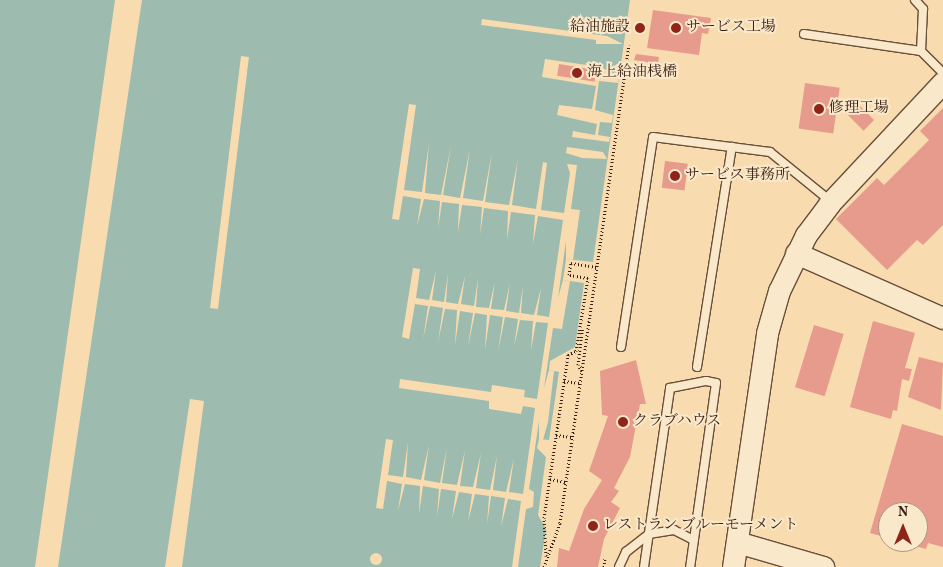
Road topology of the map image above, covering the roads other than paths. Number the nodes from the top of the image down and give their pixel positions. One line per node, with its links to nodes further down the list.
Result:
1 (915, 0): 3 (lane)
2 (804, 34): 3 (lane)
3 (921, 51): 4 (lane)
4 (943, 72)
5 (943, 82): 7 (street)
6 (732, 147): 7 (lane); 10 (lane); 11 (lane)
7 (831, 202): 8 (street)
8 (796, 253): 9 (street); 14 (street)
9 (943, 318)
10 (622, 347)
11 (697, 367)
12 (649, 534): 13 (lane); 13 (lane); 15 (lane); 16 (lane)
13 (694, 540): 17 (lane)
14 (737, 542): 18 (street); 19 (street)
15 (619, 567)
16 (644, 567)
17 (690, 567)
18 (733, 567)
19 (822, 567)

